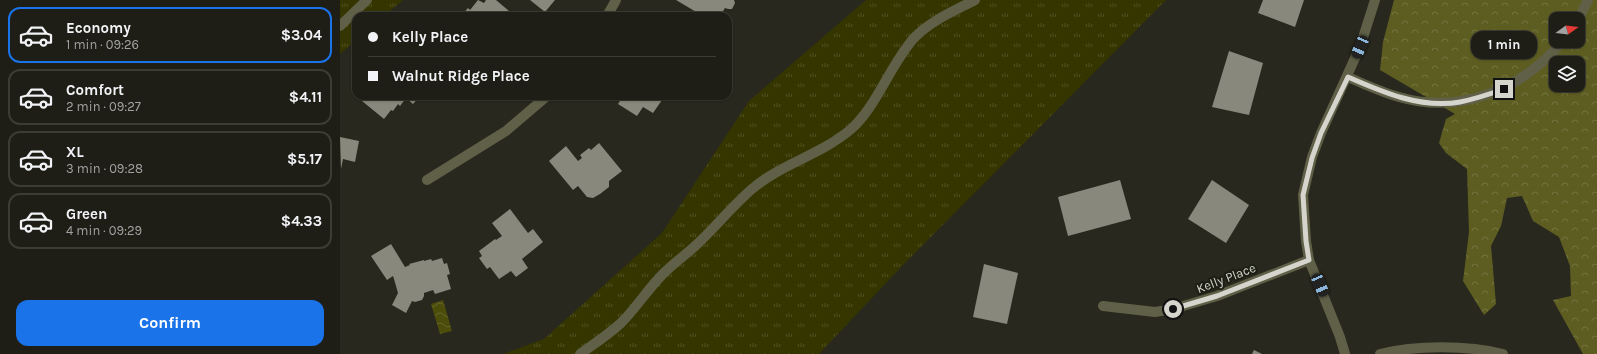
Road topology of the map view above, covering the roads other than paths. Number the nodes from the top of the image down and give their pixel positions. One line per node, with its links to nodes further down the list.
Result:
1 (367, 0): 6 (street)
2 (616, 0): 7 (street)
3 (975, 0): 17 (street)
4 (1375, 0): 12 (street)
5 (1588, 0): 8 (street)
6 (355, 12)
7 (609, 12)
8 (1582, 12)
9 (352, 14): 10 (street)
10 (340, 26)
11 (1556, 48): 12 (street)
12 (1348, 77): 15 (street)
13 (542, 100): 14 (street)
14 (427, 180)
15 (1309, 260): 16 (street, Kelly Place); 18 (street)
16 (1103, 306)
17 (580, 354)
18 (1345, 354)
19 (1380, 354): 20 (street)
20 (1503, 354)

